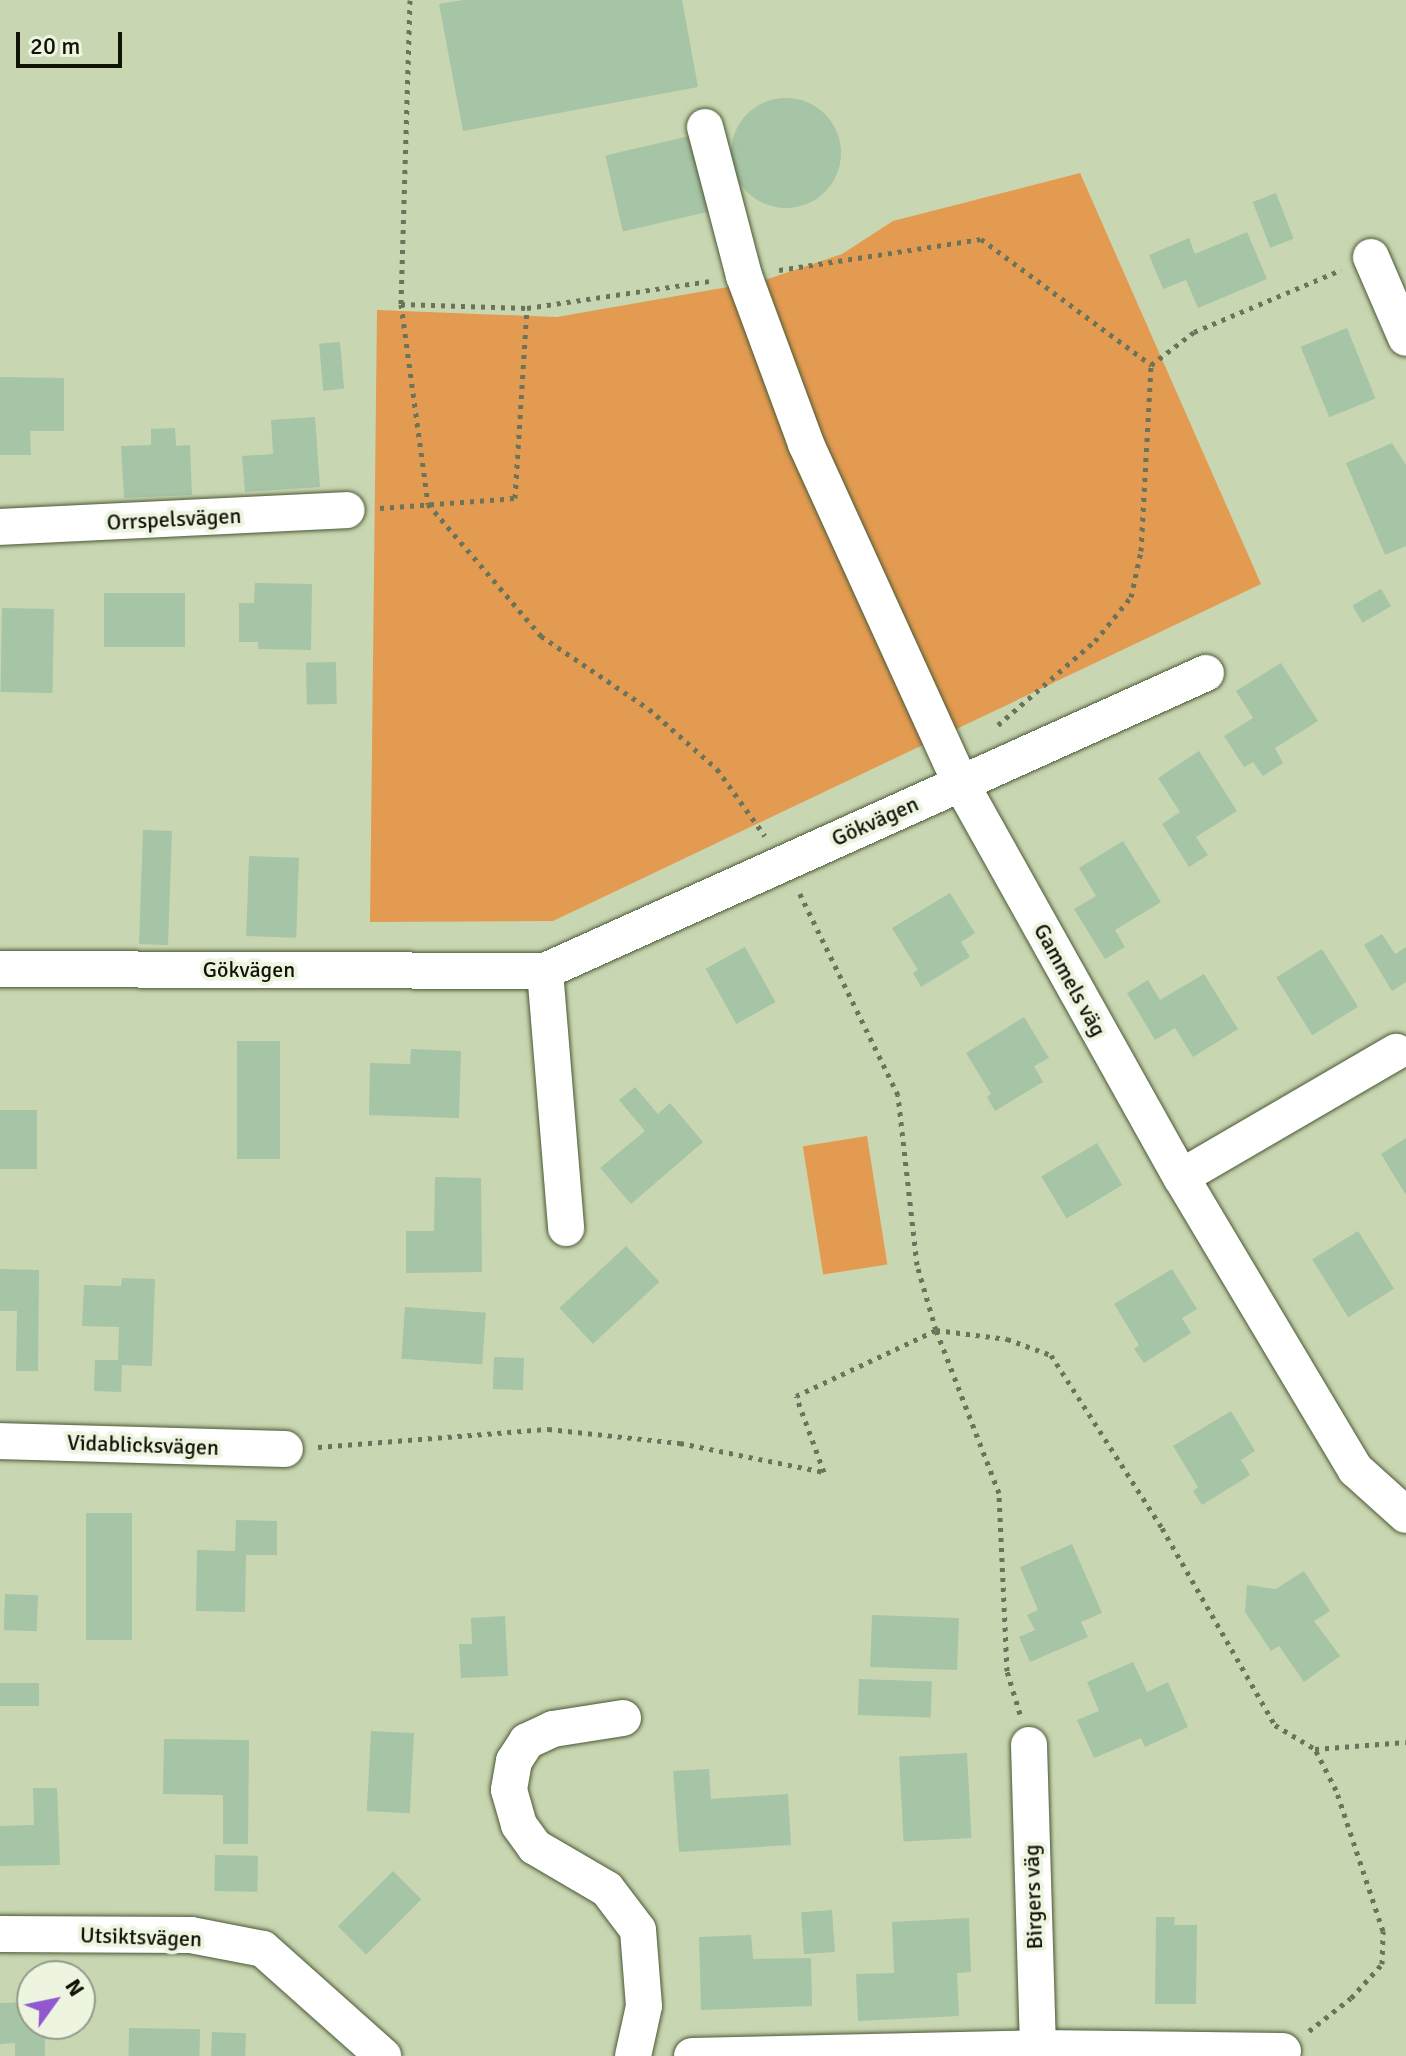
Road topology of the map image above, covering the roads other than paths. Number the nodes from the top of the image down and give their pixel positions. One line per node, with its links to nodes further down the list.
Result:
1 (705, 127): 7 (street, Gammels väg)
2 (1371, 257): 3 (street)
3 (1406, 338)
4 (347, 510): 5 (street, Orrspelsvägen)
5 (0, 527)
6 (1206, 673): 7 (street, Gökvägen)
7 (960, 782): 9 (street, Gökvägen); 11 (street, Gammels väg)
8 (0, 969): 9 (street, Gökvägen)
9 (545, 971): 12 (street)
10 (1396, 1052): 11 (street)
11 (1181, 1177): 15 (street, Gammels väg)
12 (566, 1228)
13 (0, 1441): 14 (street, Vidablicksvägen)
14 (285, 1449)
15 (1406, 1515)
16 (623, 1718): 22 (street)
17 (1029, 1745): 19 (street, Birgers väg)
18 (0, 1934): 21 (street, Utsiktsvägen)
19 (1038, 2048): 20 (street); 23 (street)
20 (1283, 2051)
21 (383, 2056)
22 (633, 2056)
23 (692, 2056)

